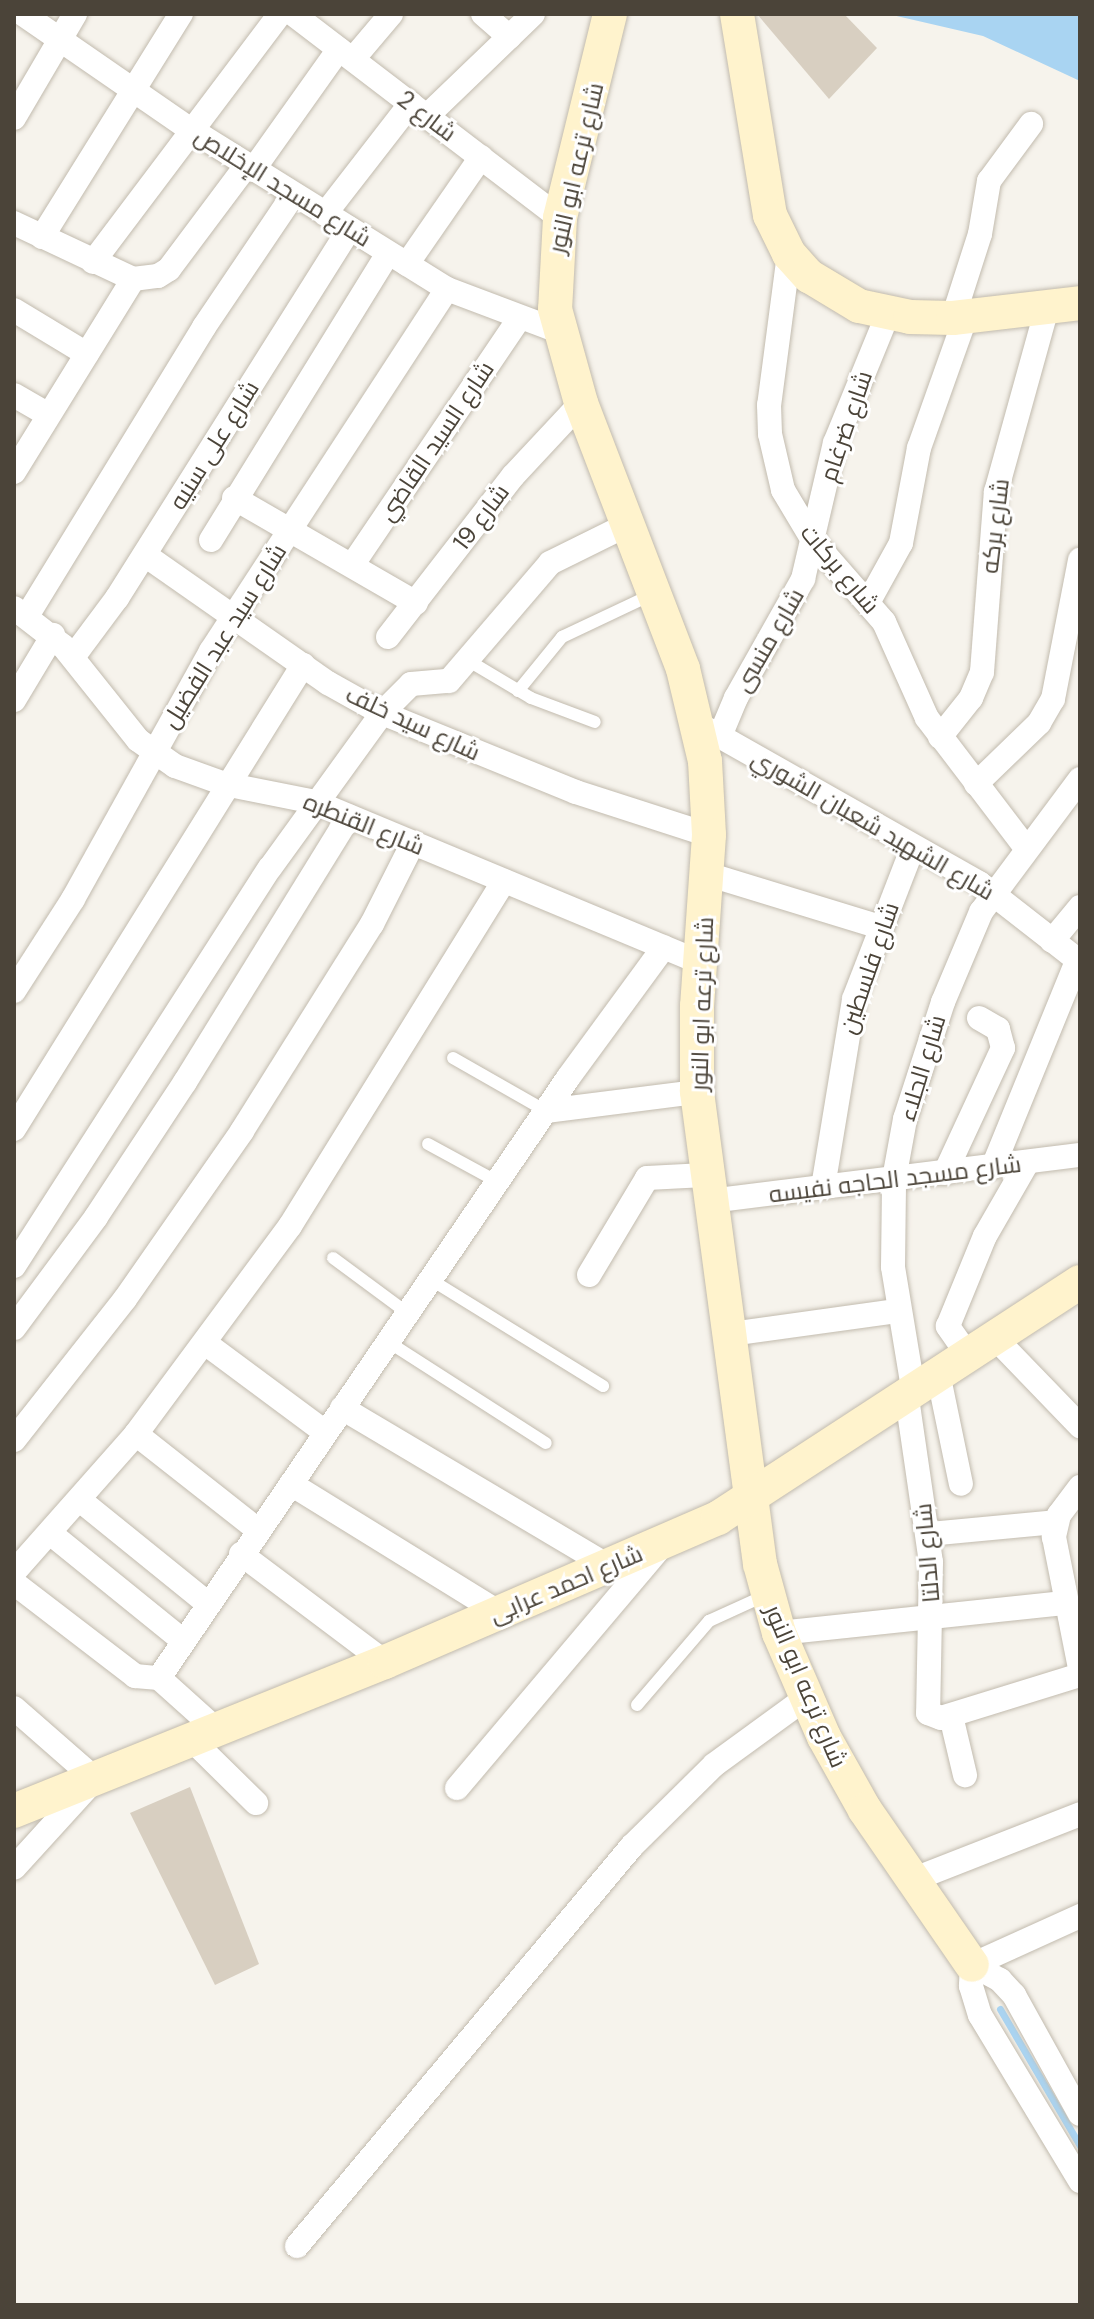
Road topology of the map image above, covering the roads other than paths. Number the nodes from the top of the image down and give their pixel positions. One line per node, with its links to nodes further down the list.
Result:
1 (23, 14): 12 (street, شارع مسجد الإخلاص)
2 (75, 14): 12 (street)
3 (181, 14): 14 (street)
4 (280, 14): 18 (street)
5 (391, 14): 13 (street)
6 (483, 14): 11 (street)
7 (533, 14): 11 (street)
8 (737, 14): 27 (street)
9 (615, 15): 23 (street, شارع ترعه ابو النور)
10 (302, 17): 13 (street, شارع 2)
11 (509, 37): 15 (street)
12 (58, 40): 14 (street, شارع مسجد الإخلاص); 16 (street)
13 (346, 54): 15 (street, شارع 2); 20 (street)
14 (133, 92): 18 (street, شارع مسجد الإخلاص); 26 (street)
15 (419, 110): 19 (street, شارع 2); 22 (street)
16 (14, 118)
17 (1031, 124): 36 (street)
18 (190, 129): 20 (street, شارع مسجد الإخلاص); 29 (street)
19 (481, 157): 23 (street, شارع 2); 28 (street)
20 (250, 168): 21 (street, شارع مسجد الإخلاص); 30 (street)
21 (293, 195): 22 (street, شارع مسجد الإخلاص); 55 (street)
22 (325, 214): 25 (street, شارع مسجد الإخلاص)
23 (560, 218): 38 (street, شارع ترعه ابو النور)
24 (14, 223): 26 (street)
25 (349, 229): 28 (street, شارع مسجد الإخلاص); 49 (street, شارع على سنيه)
26 (42, 237): 29 (street)
27 (789, 254): 35 (street); 48 (street, شارع بركات)
28 (397, 258): 31 (street, شارع مسجد الإخلاص); 44 (street)
29 (93, 262): 30 (street)
30 (133, 279): 39 (street)
31 (447, 289): 37 (street, شارع مسجد الإخلاص); 46 (street, شارع سيد عبد الفضيل)
32 (1080, 303): 33 (street)
33 (1047, 308): 36 (street); 67 (street, شارع بركه)
34 (14, 310): 39 (street)
35 (888, 314): 36 (street); 48 (street, شارع ضرغام)
36 (960, 317): 53 (street)
37 (519, 319): 38 (street, شارع مسجد الإخلاص); 51 (street, شارع السيد القاضي)
38 (558, 331): 41 (street, شارع ترعه ابو النور)
39 (87, 354): 42 (street)
40 (14, 395): 42 (street)
41 (581, 403): 45 (street, شارع ترعه ابو النور); 54 (street, شارع 19)
42 (48, 415): 43 (street)
43 (14, 472)
44 (234, 498): 46 (street); 47 (street)
45 (625, 526): 52 (street, شارع ترعه ابو النور); 60 (street)
46 (291, 530): 51 (street); 56 (street, شارع سيد عبد الفضيل)
47 (211, 540)
48 (814, 542): 53 (street, شارع بركات); 66 (street, شارع منسى)
49 (145, 555): 56 (street, شارع سيد خلف); 59 (street, شارع على سنيه)
50 (1080, 560): 71 (street)
51 (353, 564): 54 (street)
52 (653, 595): 62 (lane); 66 (street, شارع ترعه ابو النور)
53 (869, 601): 67 (street, شارع بركات)
54 (416, 603): 58 (street, شارع 19)
55 (20, 612): 57 (street, شارع القنطره)
56 (234, 617): 61 (street, شارع سيد خلف); 68 (street, شارع سيد عبد الفضيل)
57 (53, 635): 59 (street, شارع القنطره); 63 (street)
58 (388, 637)
59 (73, 657): 68 (street, شارع القنطره)
60 (469, 661): 62 (lane); 64 (street)
61 (303, 665): 64 (street, شارع سيد خلف); 70 (street)
62 (518, 691): 65 (lane)
63 (14, 700)
64 (382, 713): 72 (street); 74 (street, شارع سيد خلف)
65 (595, 722)
66 (709, 730): 74 (street, شارع ترعه ابو النور); 76 (street, شارع الشهيد شعبان الشوري)
67 (940, 737): 71 (street, شارع بركات)
68 (153, 753): 70 (street, شارع القنطره); 87 (street, شارع سيد عبد الفضيل)
69 (1080, 779): 77 (street, شارع الجلاء)
70 (225, 784): 72 (street, شارع القنطره); 92 (street)
71 (976, 784): 77 (street, شارع بركات)
72 (315, 802): 73 (street, شارع القنطره); 103 (street)
73 (349, 816): 75 (street, شارع القنطره); 109 (street)
74 (709, 835): 78 (street, شارع ترعه ابو النور)
75 (413, 843): 79 (street, شارع القنطره); 120 (street)
76 (913, 847): 80 (street, شارع الشهيد شعبان الشوري); 82 (street, شارع فلسطين)
77 (1026, 848): 80 (street, شارع الجلاء)
78 (707, 874): 82 (street); 86 (street, شارع ترعه ابو النور)
79 (504, 881): 84 (street, شارع القنطره); 111 (street)
80 (992, 892): 83 (street, شارع الشهيد شعبان الشوري); 98 (street, شارع الجلاء)
81 (1080, 907): 83 (street)
82 (880, 927): 100 (street, شارع فلسطين)
83 (1052, 941): 85 (street, شارع الشهيد شعبان الشوري)
84 (664, 947): 86 (street, شارع القنطره); 91 (street)
85 (1079, 962): 96 (street)
86 (701, 963): 90 (street, شارع ترعه ابو النور)
87 (14, 991)
88 (979, 1018): 97 (street)
89 (453, 1058): 91 (lane)
90 (697, 1092): 91 (street); 101 (street, شارع ترعه ابو النور)
91 (546, 1111): 99 (street)
92 (14, 1129)
93 (428, 1144): 99 (lane)
94 (1080, 1155): 95 (street, شارع مسجد الحاجه نفيسه)
95 (1027, 1163): 96 (street, شارع مسجد الحاجه نفيسه); 113 (street)
96 (993, 1167): 97 (street, شارع مسجد الحاجه نفيسه)
97 (945, 1173): 98 (street, شارع مسجد الحاجه نفيسه)
98 (894, 1179): 100 (street, شارع مسجد الحاجه نفيسه); 107 (street, شارع الجلاء)
99 (498, 1182): 105 (street)
100 (823, 1187): 101 (street, شارع مسجد الحاجه نفيسه)
101 (708, 1188): 104 (street, شارع مسجد الحاجه نفيسه); 110 (street, شارع ترعه ابو النور)
102 (333, 1258): 108 (lane)
103 (14, 1266)
104 (589, 1275)
105 (433, 1281): 108 (street); 114 (lane)
106 (1080, 1282): 113 (street, شارع احمد عرابى)
107 (897, 1311): 110 (street); 115 (street, شارع الجلاء)
108 (410, 1315): 112 (street)
109 (14, 1328)
110 (731, 1334): 125 (street, شارع ترعه ابو النور)
111 (205, 1343): 118 (street); 119 (street)
112 (390, 1343): 116 (street); 121 (lane)
113 (984, 1349): 115 (street, شارع احمد عرابى); 117 (street)
114 (603, 1386)
115 (920, 1390): 123 (street); 125 (street, شارع احمد عرابى); 130 (street, شارع الدلتا)
116 (342, 1408): 118 (street); 133 (street)
117 (1080, 1426)
118 (325, 1432): 122 (street)
119 (136, 1434): 126 (street); 128 (street)
120 (14, 1440)
121 (546, 1443)
122 (291, 1484): 128 (street); 139 (street)
123 (961, 1484)
124 (1079, 1492): 127 (street)
125 (751, 1499): 131 (street, شارع احمد عرابى); 136 (street, شارع ترعه ابو النور)
126 (81, 1501): 129 (street); 137 (street)
127 (1056, 1522): 130 (street); 138 (street)
128 (258, 1530): 132 (street)
129 (50, 1533): 134 (street); 142 (street)
130 (929, 1534): 140 (street, شارع الدلتا)
131 (665, 1541): 133 (street, شارع احمد عرابى); 154 (street)
132 (241, 1554): 137 (street); 144 (street)
133 (608, 1566): 139 (street, شارع احمد عرابى)
134 (14, 1572)
135 (14, 1583): 146 (street)
136 (767, 1594): 141 (street, شارع ترعه ابو النور); 148 (lane)
137 (207, 1603): 142 (street)
138 (1066, 1603): 140 (street); 143 (street)
139 (498, 1612): 144 (street, شارع احمد عرابى)
140 (932, 1617): 141 (street); 150 (street, شارع الدلتا)
141 (779, 1633): 147 (street, شارع ترعه ابو النور)
142 (182, 1640): 146 (street)
143 (1078, 1654)
144 (385, 1662): 151 (street, شارع احمد عرابى)
145 (1080, 1675): 150 (street)
146 (159, 1678): 151 (street)
147 (806, 1698): 159 (street, شارع ترعه ابو النور); 164 (street)
148 (637, 1705)
149 (14, 1708): 153 (street)
150 (951, 1716): 152 (street)
151 (204, 1735): 153 (street, شارع احمد عرابى); 155 (street)
152 (965, 1775)
153 (95, 1779): 156 (street, شارع احمد عرابى); 158 (street)
154 (457, 1788)
155 (256, 1803)
156 (14, 1811)
157 (1080, 1814): 159 (street)
158 (14, 1868)
159 (912, 1880): 161 (street, شارع ترعه ابو النور)
160 (1080, 1916): 161 (street)
161 (972, 1965): 162 (street, شارع ترعه ابو النور); 163 (street, شارع ترعه ابو النور)
162 (1080, 2114)
163 (1080, 2181)
164 (297, 2246)

